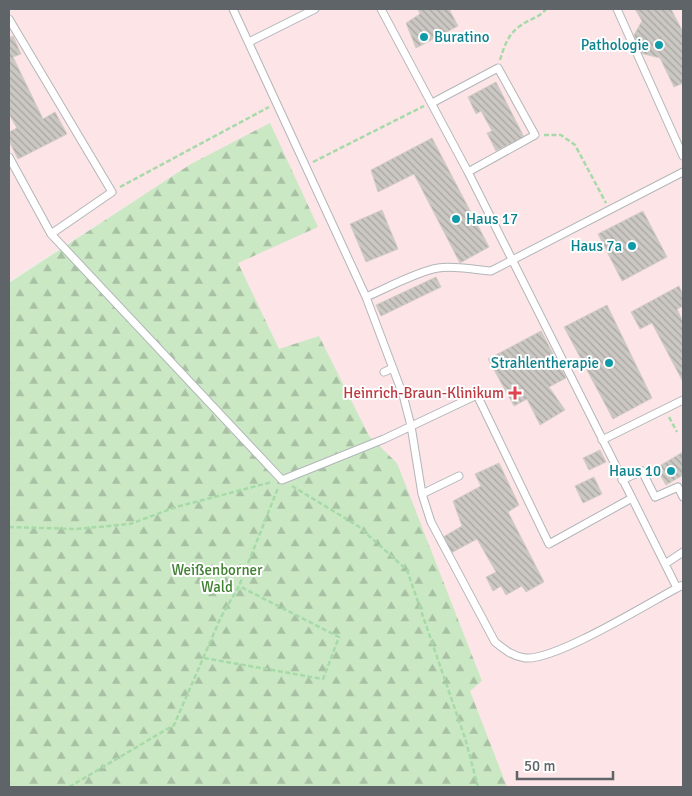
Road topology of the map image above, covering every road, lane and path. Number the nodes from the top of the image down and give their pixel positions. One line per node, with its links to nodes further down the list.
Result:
1 (234, 9): 7 (lane)
2 (314, 9): 7 (lane)
3 (381, 9): 10 (lane)
4 (546, 9): 8 (path)
5 (617, 9): 12 (lane)
6 (9, 18): 17 (lane)
7 (249, 42): 9 (lane)
8 (498, 68): 10 (lane); 11 (lane)
9 (277, 103): 14 (lane); 17 (path)
10 (432, 103): 14 (path); 15 (lane)
11 (535, 135): 15 (lane); 18 (path)
12 (683, 156)
13 (9, 157): 19 (lane)
14 (305, 166): 21 (lane)
15 (468, 172): 20 (lane)
16 (683, 172): 18 (lane)
17 (112, 192): 19 (lane)
18 (610, 211): 20 (lane)
19 (51, 234): 30 (lane)
20 (513, 260): 21 (lane); 28 (lane)
21 (366, 297): 22 (lane)
22 (393, 368): 23 (lane); 26 (lane)
23 (384, 372)
24 (683, 400): 25 (lane)
25 (665, 409): 27 (path); 28 (lane)
26 (411, 426): 30 (lane); 32 (lane); 34 (lane)
27 (677, 432)
28 (602, 440): 31 (lane)
29 (459, 476): 32 (lane)
30 (282, 480): 35 (path); 38 (path); 42 (path)
31 (622, 480): 33 (lane); 34 (lane)
32 (422, 494): 39 (lane)
33 (683, 497)
34 (632, 498): 37 (lane)
35 (9, 527)
36 (683, 552): 37 (lane)
37 (665, 564): 39 (lane)
38 (239, 586): 40 (path); 40 (path)
39 (680, 586)
40 (204, 658): 41 (path)
41 (69, 787)
42 (478, 787)

